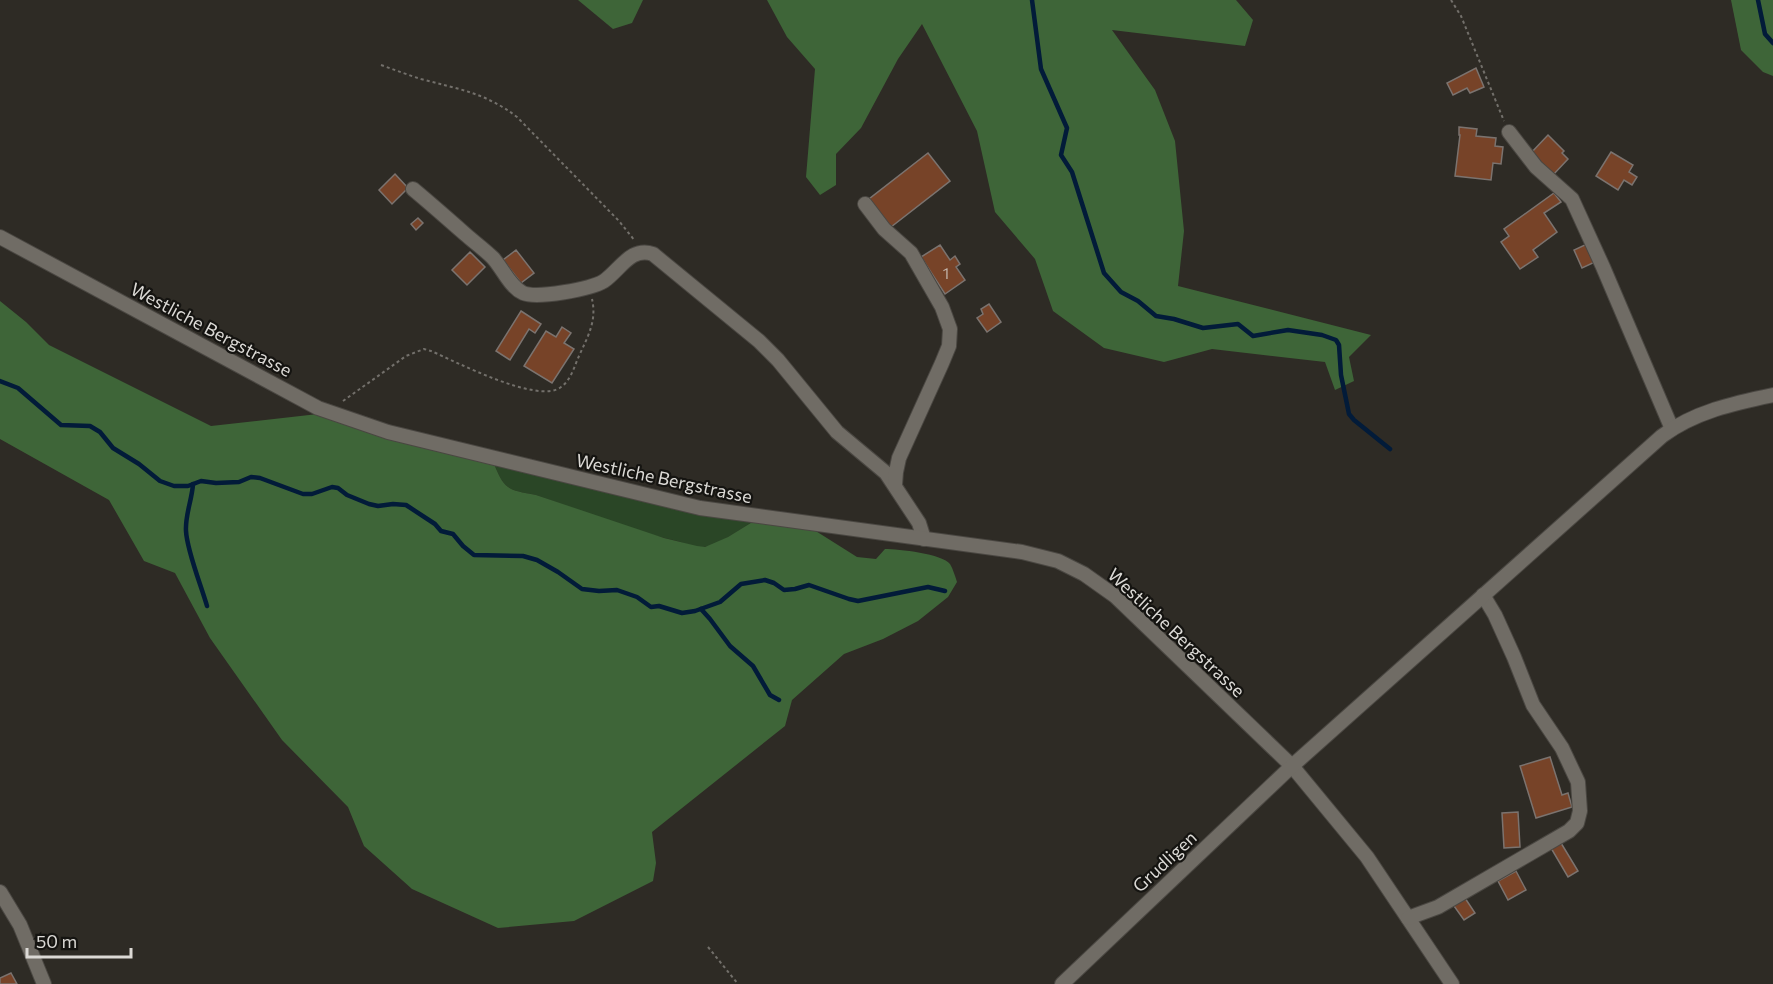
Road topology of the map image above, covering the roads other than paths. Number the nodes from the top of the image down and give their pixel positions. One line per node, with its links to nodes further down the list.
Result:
1 (1509, 132): 6 (street)
2 (413, 189): 7 (street)
3 (866, 204): 7 (street)
4 (0, 237): 8 (street, Westliche Bergstrasse)
5 (1773, 395): 6 (street, Grudligen)
6 (1672, 429): 9 (street, Grudligen)
7 (895, 485): 8 (street)
8 (924, 539): 10 (street, Westliche Bergstrasse)
9 (1483, 595): 10 (street, Grudligen); 12 (street)
10 (1292, 766): 12 (street, Westliche Bergstrasse); 14 (street, Grudligen)
11 (0, 892): 13 (street)
12 (1408, 918): 15 (street, Westliche Bergstrasse)
13 (44, 984)
14 (1062, 984)
15 (1452, 984)

